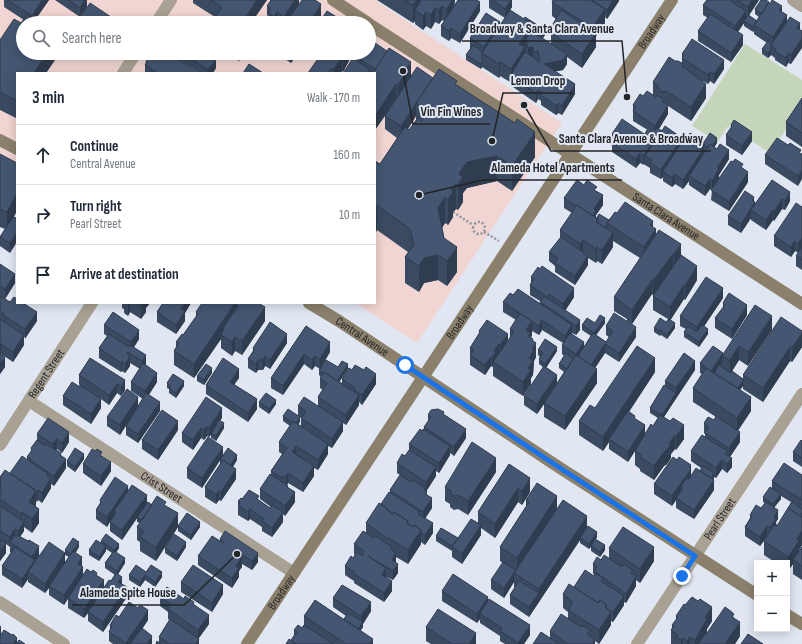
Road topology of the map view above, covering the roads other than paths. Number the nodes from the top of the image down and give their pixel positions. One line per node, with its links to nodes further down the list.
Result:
1 (170, 0): 6 (street)
2 (333, 0): 7 (street, Santa Clara Avenue)
3 (672, 0): 13 (street, Broadway)
4 (793, 0): 5 (street)
5 (802, 6)
6 (160, 16)
7 (358, 16)
8 (376, 28): 13 (street, Santa Clara Avenue)
9 (131, 60): 10 (street)
10 (124, 72)
11 (0, 140): 12 (street)
12 (16, 148)
13 (570, 154): 16 (street, Santa Clara Avenue); 17 (street, Broadway)
14 (91, 304): 19 (street, Regent Street)
15 (310, 304): 17 (street, Central Avenue)
16 (802, 304)
17 (423, 377): 21 (street, Central Avenue); 22 (street, Broadway)
18 (802, 394): 21 (street, Pearl Street)
19 (28, 401): 20 (street, Regent Street); 22 (street, Crist Street)
20 (0, 444)
21 (695, 556): 23 (street, Central Avenue); 29 (street, Pearl Street)
22 (294, 573): 28 (street, Broadway)
23 (754, 593)
24 (0, 602): 27 (street)
25 (790, 617): 26 (street)
26 (802, 624)
27 (64, 644)
28 (247, 644)
29 (637, 644)

